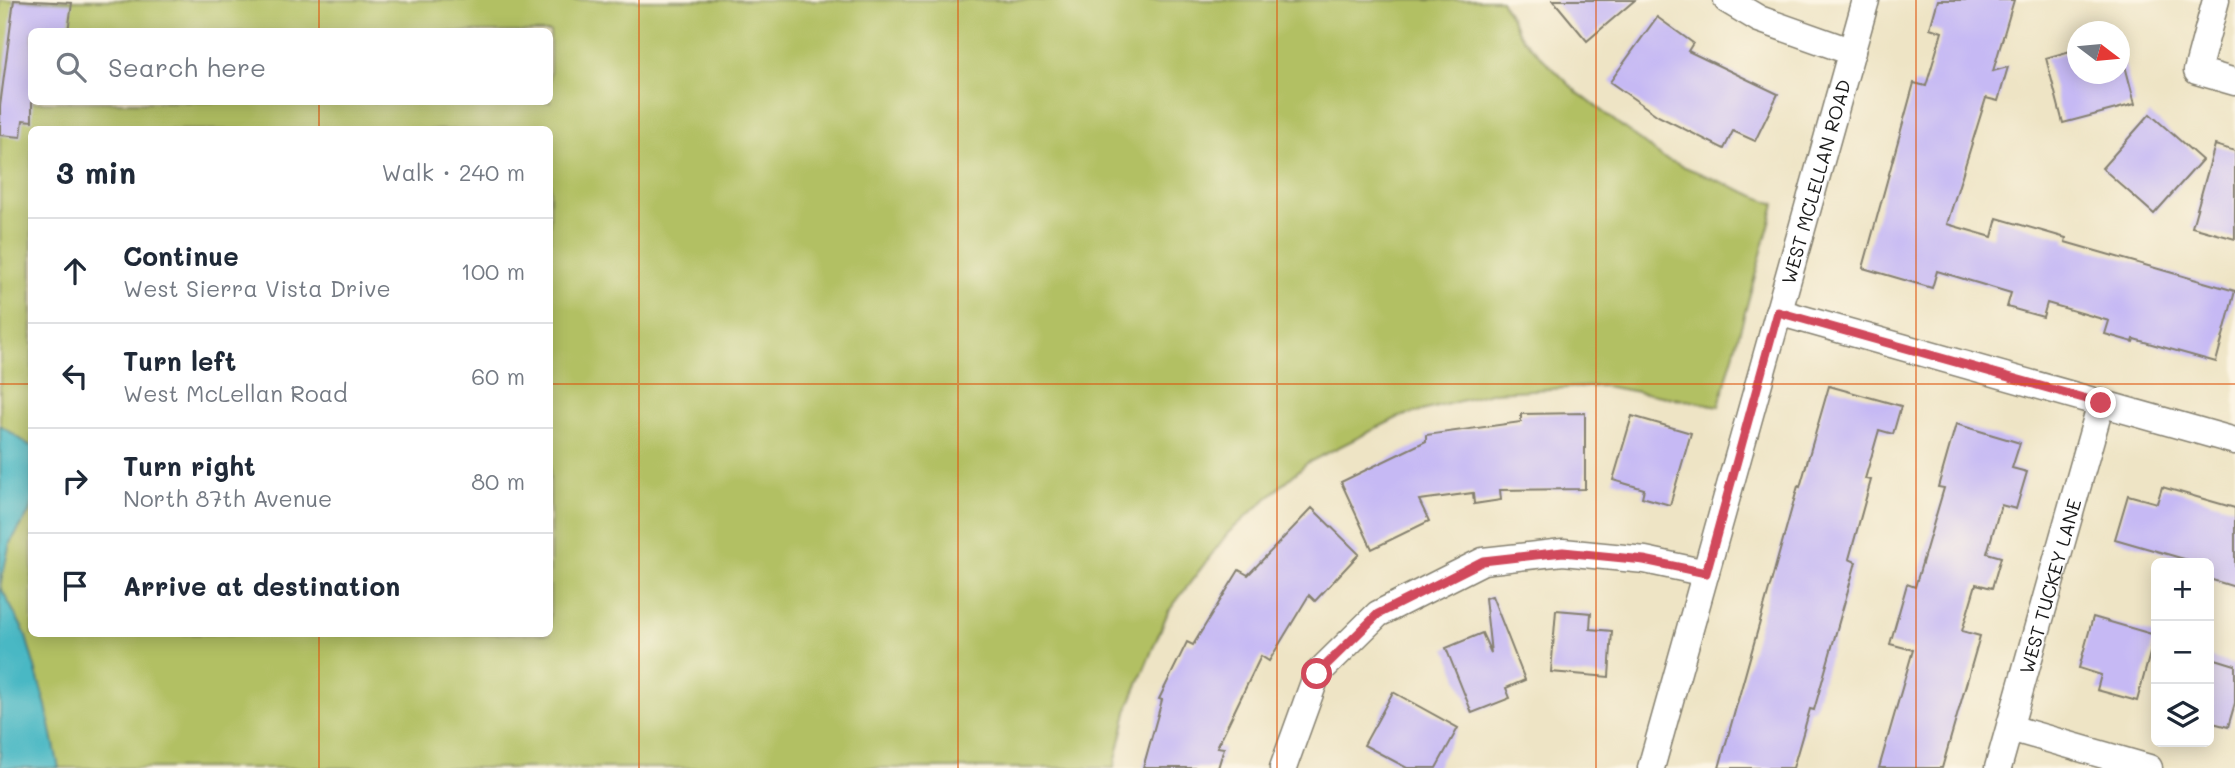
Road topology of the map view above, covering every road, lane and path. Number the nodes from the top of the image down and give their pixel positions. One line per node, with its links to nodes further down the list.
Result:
1 (1727, 0): 4 (street)
2 (1866, 0): 4 (street, WEST MCLELLAN ROAD)
3 (2216, 0): 5 (street)
4 (1852, 52): 6 (street, WEST MCLELLAN ROAD)
5 (2235, 82)
6 (1778, 312): 7 (street); 9 (street, WEST MCLELLAN ROAD)
7 (2101, 403): 8 (street); 10 (street, WEST TUCKEY LANE)
8 (2235, 441)
9 (1706, 573): 11 (street); 12 (street, WEST MCLELLAN ROAD)
10 (2010, 728): 13 (street, WEST TUCKEY LANE); 14 (street)
11 (1283, 768)
12 (1651, 768)
13 (1998, 768)
14 (2149, 768)

